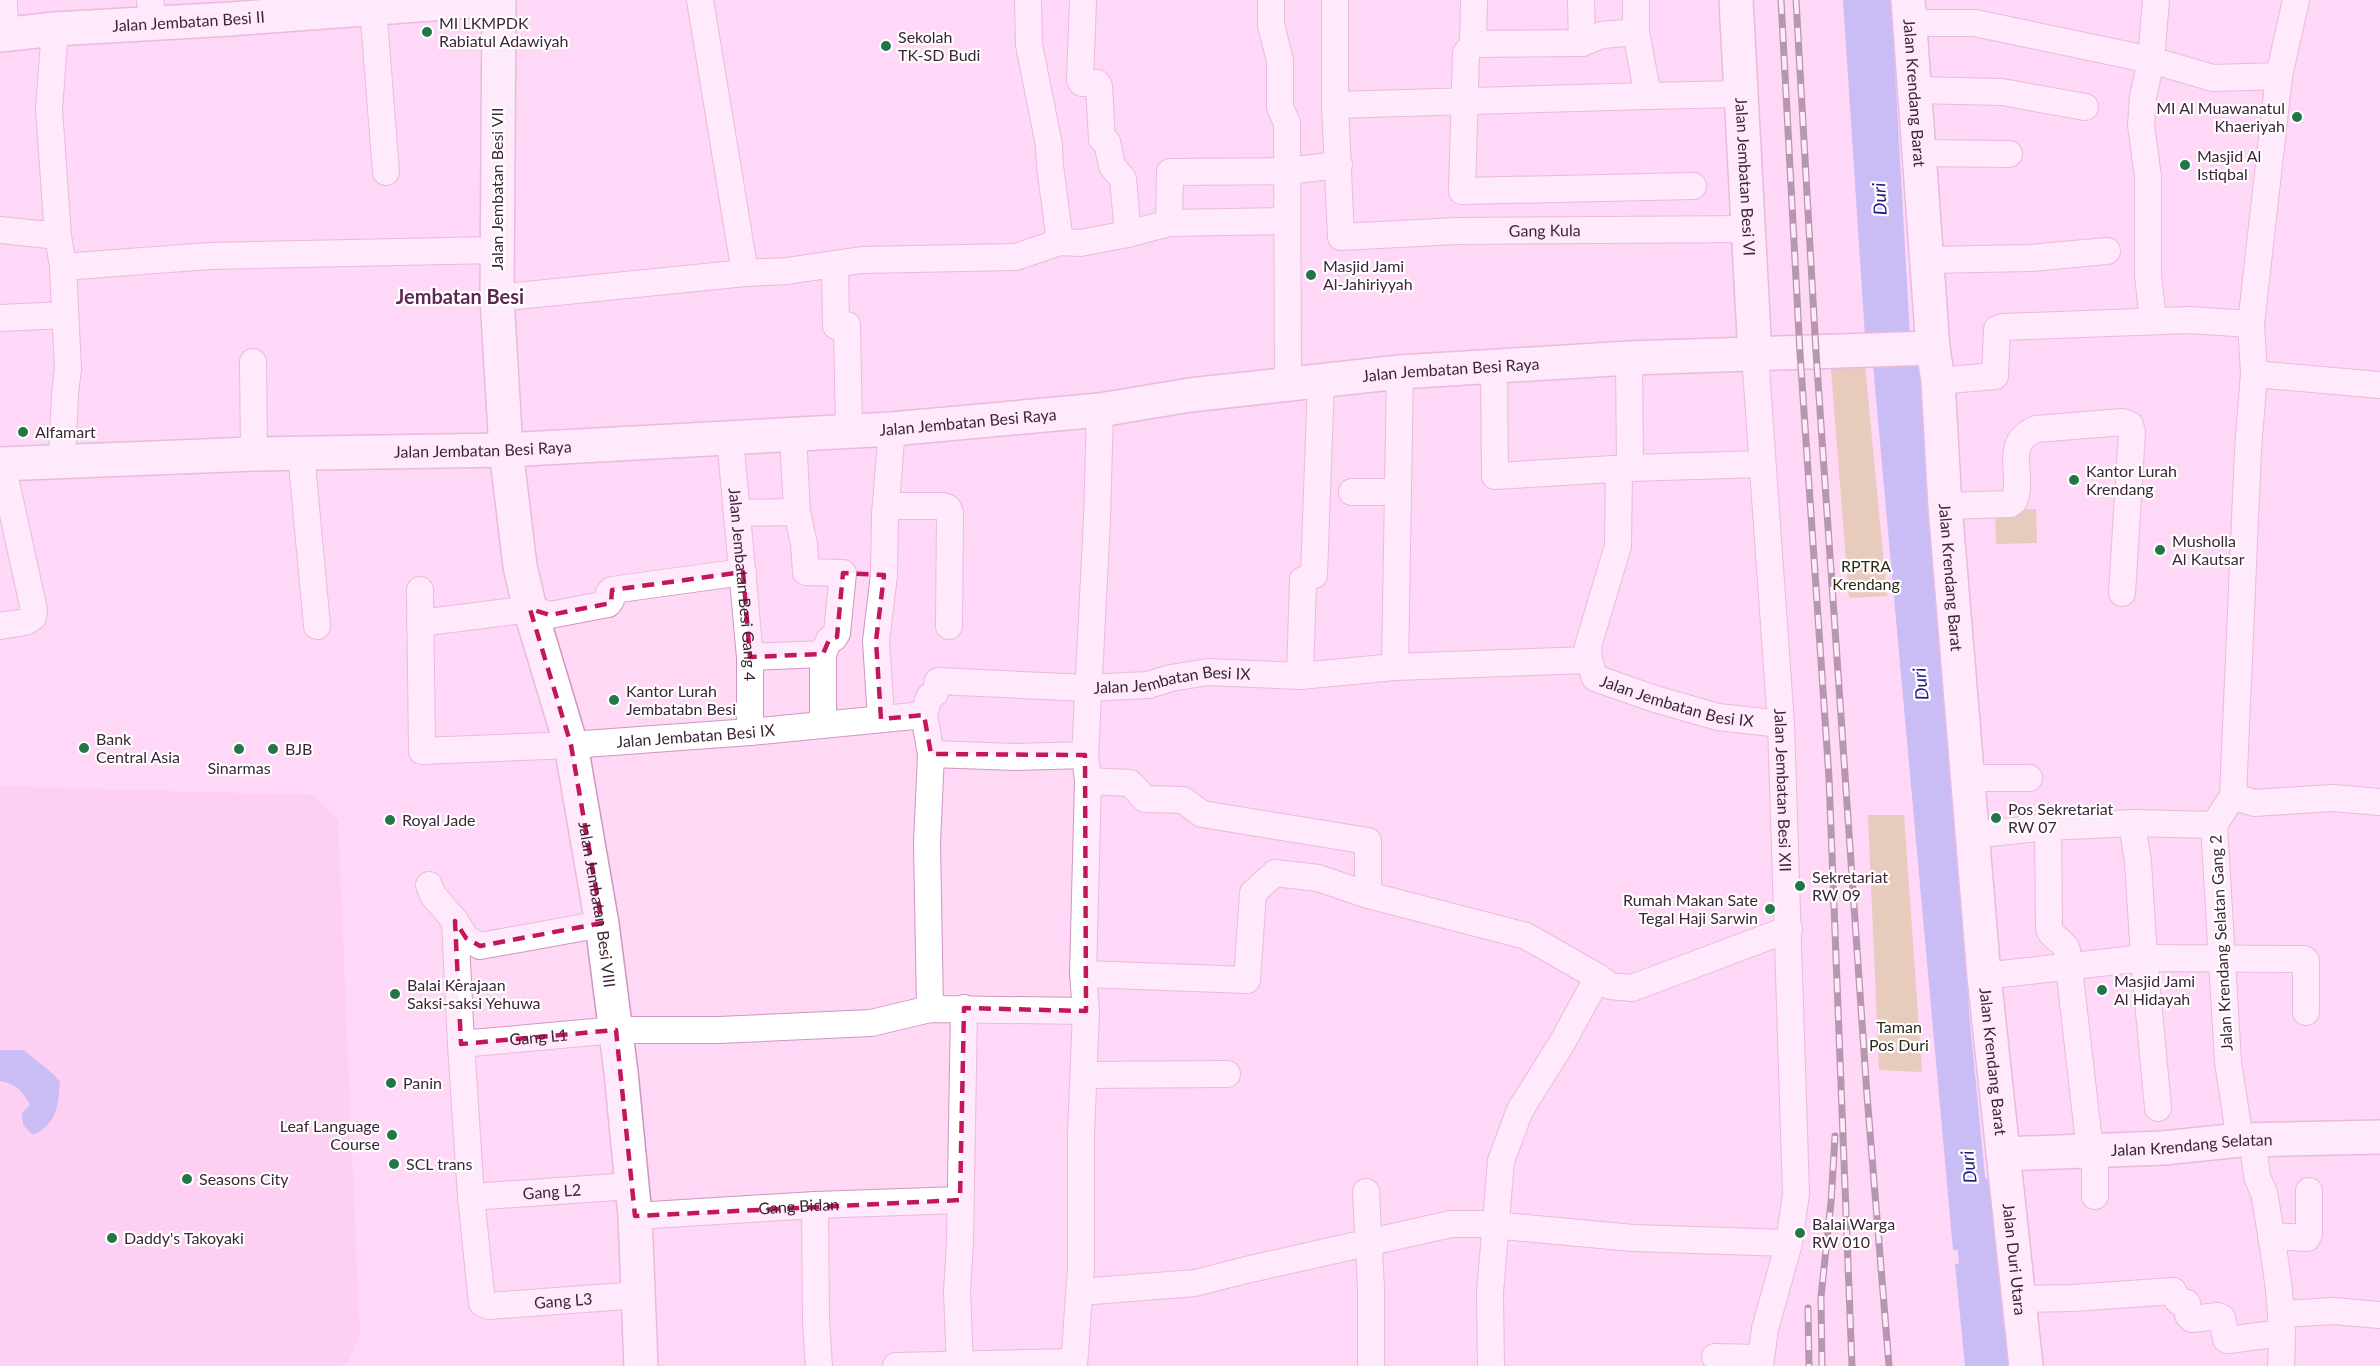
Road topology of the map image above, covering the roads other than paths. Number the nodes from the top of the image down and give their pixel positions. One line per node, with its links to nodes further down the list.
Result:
1 (4, 0): 21 (street)
2 (485, 0): 15 (street, Jalan Jembatan Besi II)
3 (499, 0): 47 (street, Jalan Jembatan Besi VII)
4 (700, 0): 52 (street)
5 (1028, 0): 46 (street)
6 (1083, 0): 44 (street)
7 (1271, 0): 35 (street)
8 (1335, 0): 30 (street)
9 (1474, 0): 23 (street)
10 (1581, 0): 22 (street)
11 (1636, 0): 20 (street)
12 (1736, 0): 27 (street, Jalan Jembatan Besi VI)
13 (2156, 0): 24 (street)
14 (2296, 0): 25 (street)
15 (373, 7): 16 (street, Jalan Jembatan Besi II); 36 (street)
16 (229, 10): 17 (street, Jalan Jembatan Besi II)
17 (152, 11): 19 (street, Jalan Jembatan Besi II)
18 (1909, 11): 24 (street); 26 (street, Jalan Krendang Barat)
19 (55, 29): 21 (street, Jalan Jembatan Besi II); 45 (street)
20 (1636, 32): 22 (street); 28 (street)
21 (2, 35)
22 (1582, 43): 23 (street)
23 (1473, 44): 29 (street)
24 (2151, 60): 25 (street); 56 (street)
25 (2279, 76): 57 (street)
26 (1915, 90): 31 (street); 32 (street, Jalan Krendang Barat)
27 (1740, 94): 28 (street); 41 (street, Jalan Jembatan Besi VI)
28 (1648, 96): 29 (street)
29 (1466, 100): 30 (street); 38 (street)
30 (1335, 105): 34 (street)
31 (2085, 107)
32 (1919, 153): 33 (street); 49 (street, Jalan Krendang Barat)
33 (2009, 154)
34 (1339, 165): 35 (street); 43 (street, Gang Kula)
35 (1287, 171): 39 (street); 40 (street)
36 (386, 172)
37 (1693, 186): 38 (street)
38 (1462, 191): 43 (street)
39 (1286, 221): 40 (street); 67 (street)
40 (1169, 223): 44 (street)
41 (1749, 229): 43 (street, Gang Kula); 59 (street, Jalan Jembatan Besi VI)
42 (0, 230): 45 (street)
43 (1457, 231)
44 (1128, 234): 46 (street)
45 (58, 236): 51 (street)
46 (1059, 242): 50 (street)
47 (496, 250): 51 (street); 53 (street, Jalan Jembatan Besi VII)
48 (2107, 251): 49 (street)
49 (1927, 260): 58 (street, Jalan Krendang Barat)
50 (835, 264): 52 (street); 71 (street)
51 (63, 267): 54 (street)
52 (745, 273): 53 (street)
53 (497, 298): 74 (street, Jalan Jembatan Besi VII)
54 (65, 315): 55 (street); 77 (street)
55 (0, 318)
56 (2153, 320): 57 (street); 66 (street)
57 (2251, 324): 64 (street)
58 (1926, 349): 59 (street, Jalan Jembatan Besi Raya); 66 (street, Jalan Krendang Barat)
59 (1755, 354): 60 (street, Jalan Jembatan Besi Raya); 79 (street, Jalan Jembatan Besi XII)
60 (1629, 358): 62 (street, Jalan Jembatan Besi Raya); 80 (street)
61 (253, 362): 76 (street)
62 (1494, 368): 63 (street, Jalan Jembatan Besi Raya); 80 (street)
63 (1400, 372): 65 (street, Jalan Jembatan Besi Raya); 82 (street)
64 (2254, 374): 68 (street); 114 (street)
65 (1321, 381): 67 (street, Jalan Jembatan Besi Raya); 101 (street)
66 (1938, 381): 84 (street, Jalan Krendang Barat)
67 (1288, 383): 69 (street, Jalan Jembatan Besi Raya)
68 (2380, 386)
69 (1100, 410): 70 (street, Jalan Jembatan Besi Raya); 102 (street)
70 (892, 429): 71 (street, Jalan Jembatan Besi Raya); 83 (street)
71 (849, 431): 72 (street, Jalan Jembatan Besi Raya)
72 (793, 434): 73 (street, Jalan Jembatan Besi Raya); 86 (street)
73 (730, 438): 74 (street, Jalan Jembatan Besi Raya); 85 (street, Jalan Jembatan Besi Gang 4)
74 (506, 450): 75 (street, Jalan Jembatan Besi Raya); 92 (street, Jalan Jembatan Besi VIII)
75 (301, 453): 76 (street, Jalan Jembatan Besi Raya); 96 (street)
76 (254, 454): 77 (street, Jalan Jembatan Besi Raya)
77 (62, 461): 78 (street, Jalan Jembatan Besi Raya)
78 (1, 464): 94 (street)
79 (1762, 464): 80 (street); 106 (street, Jalan Jembatan Besi XII)
80 (1625, 469): 99 (street)
81 (1352, 492): 82 (street)
82 (1398, 492): 100 (street)
83 (886, 506): 89 (street); 95 (street)
84 (1945, 506): 91 (street); 111 (street, Jalan Krendang Barat)
85 (737, 513): 86 (street); 87 (street, Jalan Jembatan Besi Gang 4)
86 (797, 513): 88 (street)
87 (743, 572): 92 (street); 98 (street, Jalan Jembatan Besi Gang 4)
88 (843, 573): 89 (street); 97 (street)
89 (884, 575): 104 (street)
90 (420, 590): 93 (street)
91 (2122, 593)
92 (530, 609): 93 (street); 108 (street, Jalan Jembatan Besi VIII)
93 (420, 623): 108 (street, Jalan Jembatan Besi IX)
94 (0, 626)
95 (949, 626)
96 (317, 627)
97 (823, 654): 98 (street); 105 (street)
98 (750, 657): 107 (street, Jalan Jembatan Besi Gang 4)
99 (1589, 660): 100 (street, Jalan Jembatan Besi IX); 106 (street, Jalan Jembatan Besi IX)
100 (1395, 668): 101 (street, Jalan Jembatan Besi IX)
101 (1300, 676): 102 (street, Jalan Jembatan Besi IX)
102 (1087, 688): 103 (street, Jalan Jembatan Besi IX); 110 (street)
103 (924, 715): 104 (street, Jalan Jembatan Besi IX); 109 (street)
104 (880, 719): 105 (street, Jalan Jembatan Besi IX)
105 (824, 723): 107 (street, Jalan Jembatan Besi IX)
106 (1781, 724): 124 (street, Jalan Jembatan Besi XII)
107 (750, 732): 108 (street, Jalan Jembatan Besi IX)
108 (571, 745): 123 (street, Jalan Jembatan Besi VIII)
109 (931, 754): 110 (street); 132 (street)
110 (1085, 755): 113 (street)
111 (1968, 778): 112 (street); 119 (street, Jalan Krendang Barat)
112 (2029, 778)
113 (1088, 781): 121 (street); 128 (street)
114 (2233, 796): 115 (street); 117 (street, Jalan Krendang Selatan Gang 2)
115 (2380, 802)
116 (2132, 823): 117 (street); 118 (street); 125 (street)
117 (2214, 825): 126 (street, Jalan Krendang Selatan Gang 2)
118 (2048, 827): 119 (street); 127 (street)
119 (1973, 835): 129 (street, Jalan Krendang Barat)
120 (429, 885): 122 (street)
121 (1368, 896): 128 (street); 130 (street)
122 (455, 921): 123 (street); 136 (street)
123 (602, 924): 135 (street, Jalan Jembatan Besi VIII)
124 (1789, 929): 130 (street); 154 (street, Jalan Jembatan Besi XII)
125 (2144, 958): 126 (street); 127 (street); 139 (street)
126 (2223, 958): 134 (street); 141 (street, Jalan Krendang Selatan Gang 2)
127 (2070, 968): 129 (street); 142 (street)
128 (1083, 974): 133 (street)
129 (1984, 976): 143 (street, Jalan Krendang Barat)
130 (1598, 977): 151 (street)
131 (964, 1008): 132 (street, Gang L1); 133 (street, Gang L1); 148 (street)
132 (930, 1009): 135 (street, Gang L1)
133 (1086, 1011): 138 (street)
134 (2306, 1012)
135 (616, 1030): 136 (street, Gang L1); 149 (street, Jalan Jembatan Besi VIII)
136 (461, 1044): 147 (street)
137 (1227, 1074): 138 (street)
138 (1084, 1075): 155 (street)
139 (2158, 1108)
140 (2380, 1137): 141 (street, Jalan Krendang Selatan)
141 (2247, 1140): 142 (street, Jalan Krendang Selatan); 152 (street, Jalan Krendang Selatan Gang 2)
142 (2092, 1151): 143 (street, Jalan Krendang Selatan); 146 (street)
143 (2002, 1154): 157 (street, Jalan Duri Utara)
144 (2309, 1191): 152 (street)
145 (1366, 1192): 153 (street)
146 (2095, 1196)
147 (471, 1197): 149 (street, Gang L2); 156 (street, Gang L3)
148 (960, 1200): 150 (street, Gang Bidan); 163 (street)
149 (633, 1201): 150 (street, Gang Bidan); 156 (street, Jalan Jembatan Besi VIII)
150 (815, 1205): 165 (street)
151 (1497, 1226): 153 (street); 154 (street); 168 (street)
152 (2271, 1236): 159 (street, Jalan Krendang Selatan Gang 2)
153 (1369, 1243): 155 (street); 167 (street)
154 (1788, 1243): 161 (street, Jalan Jembatan Besi XII)
155 (1080, 1292): 162 (street)
156 (639, 1294): 164 (street, Jalan Jembatan Besi VIII)
157 (2019, 1299): 159 (street); 169 (street, Jalan Duri Utara)
158 (2380, 1316): 159 (street)
159 (2282, 1323): 170 (street, Jalan Krendang Selatan Gang 2)
160 (1715, 1357): 161 (street)
161 (1760, 1362)
162 (1074, 1364): 163 (street)
163 (947, 1365): 166 (street)
164 (641, 1366)
165 (819, 1366)
166 (896, 1366)
167 (1371, 1366)
168 (1491, 1366)
169 (2026, 1366)
170 (2281, 1366)

